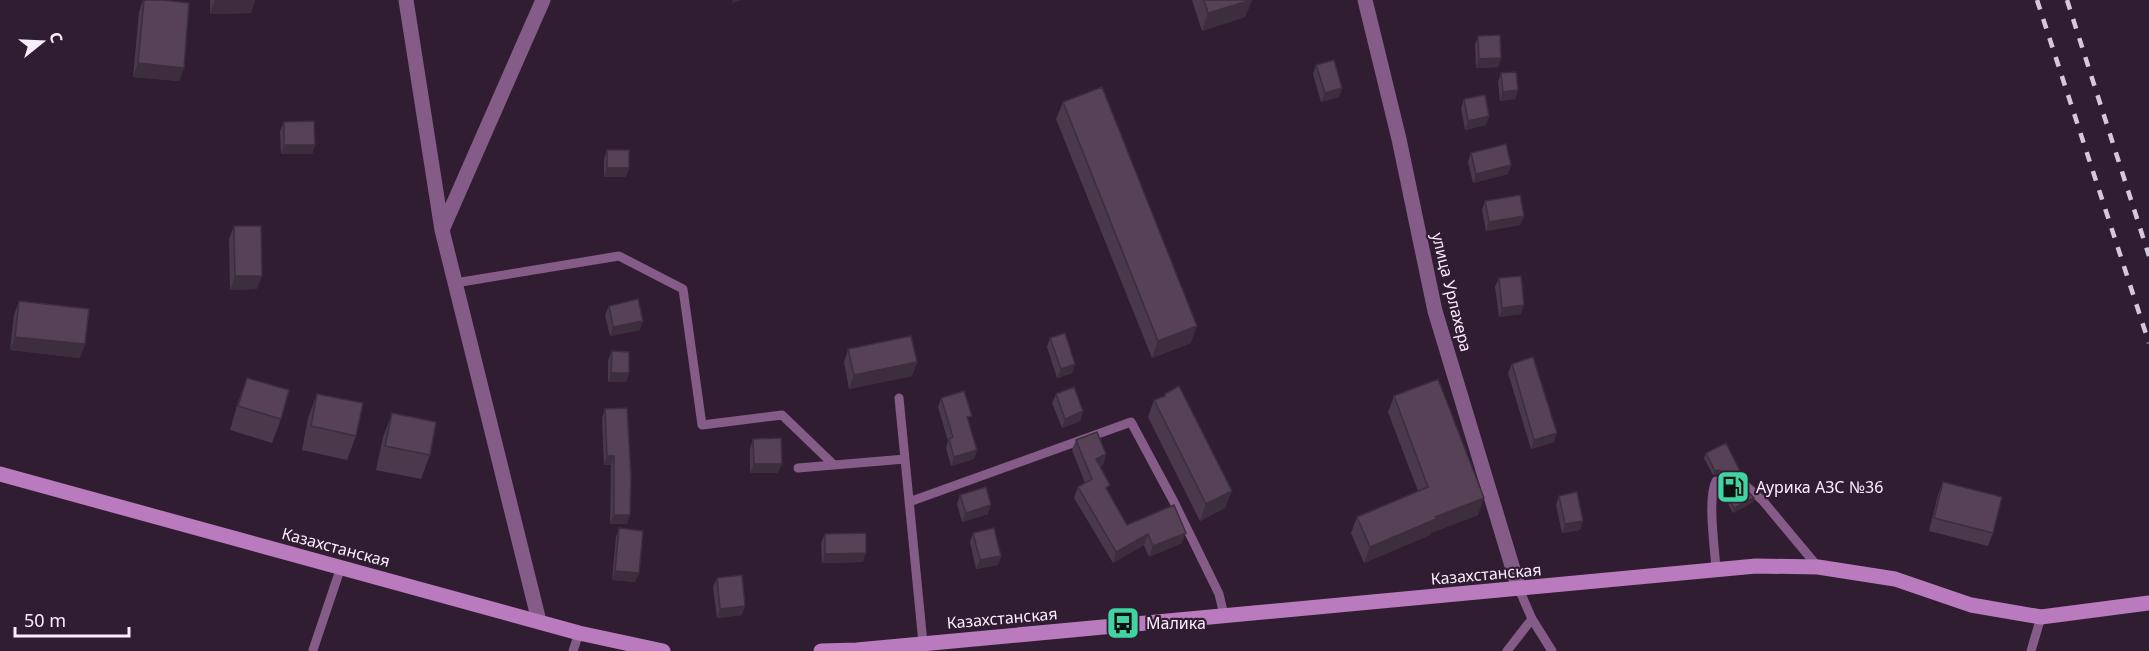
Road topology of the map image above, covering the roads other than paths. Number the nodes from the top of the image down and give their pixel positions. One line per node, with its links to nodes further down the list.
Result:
1 (406, 0): 4 (street)
2 (543, 0): 4 (street)
3 (1365, 0): 17 (street, улица Урлахера)
4 (442, 230): 5 (street)
5 (455, 283): 8 (lane); 22 (street)
6 (899, 398): 7 (lane)
7 (905, 459): 8 (lane); 13 (lane)
8 (834, 465): 9 (lane)
9 (798, 468)
10 (0, 474): 14 (main road, Казахстанская)
11 (1716, 481): 16 (lane)
12 (1743, 483): 15 (lane)
13 (909, 502): 19 (lane); 24 (lane)
14 (341, 567): 22 (main road, Казахстанская); 25 (lane)
15 (1818, 567): 16 (main road, Казахстанская); 20 (main road, Казахстанская)
16 (1716, 570): 17 (main road, Казахстанская)
17 (1519, 589): 19 (main road, Казахстанская); 21 (lane)
18 (2149, 603): 20 (main road, Казахстанская)
19 (1224, 615): 24 (main road, Казахстанская)
20 (2041, 617): 31 (lane)
21 (1532, 619): 26 (lane); 30 (lane)
22 (539, 621): 23 (main road, Казахстанская)
23 (579, 633): 27 (lane); 28 (main road, Казахстанская)
24 (923, 643): 29 (main road, Казахстанская)
25 (313, 650)
26 (1554, 650)
27 (573, 651)
28 (663, 651)
29 (821, 651)
30 (1507, 651)
31 (2031, 651)

